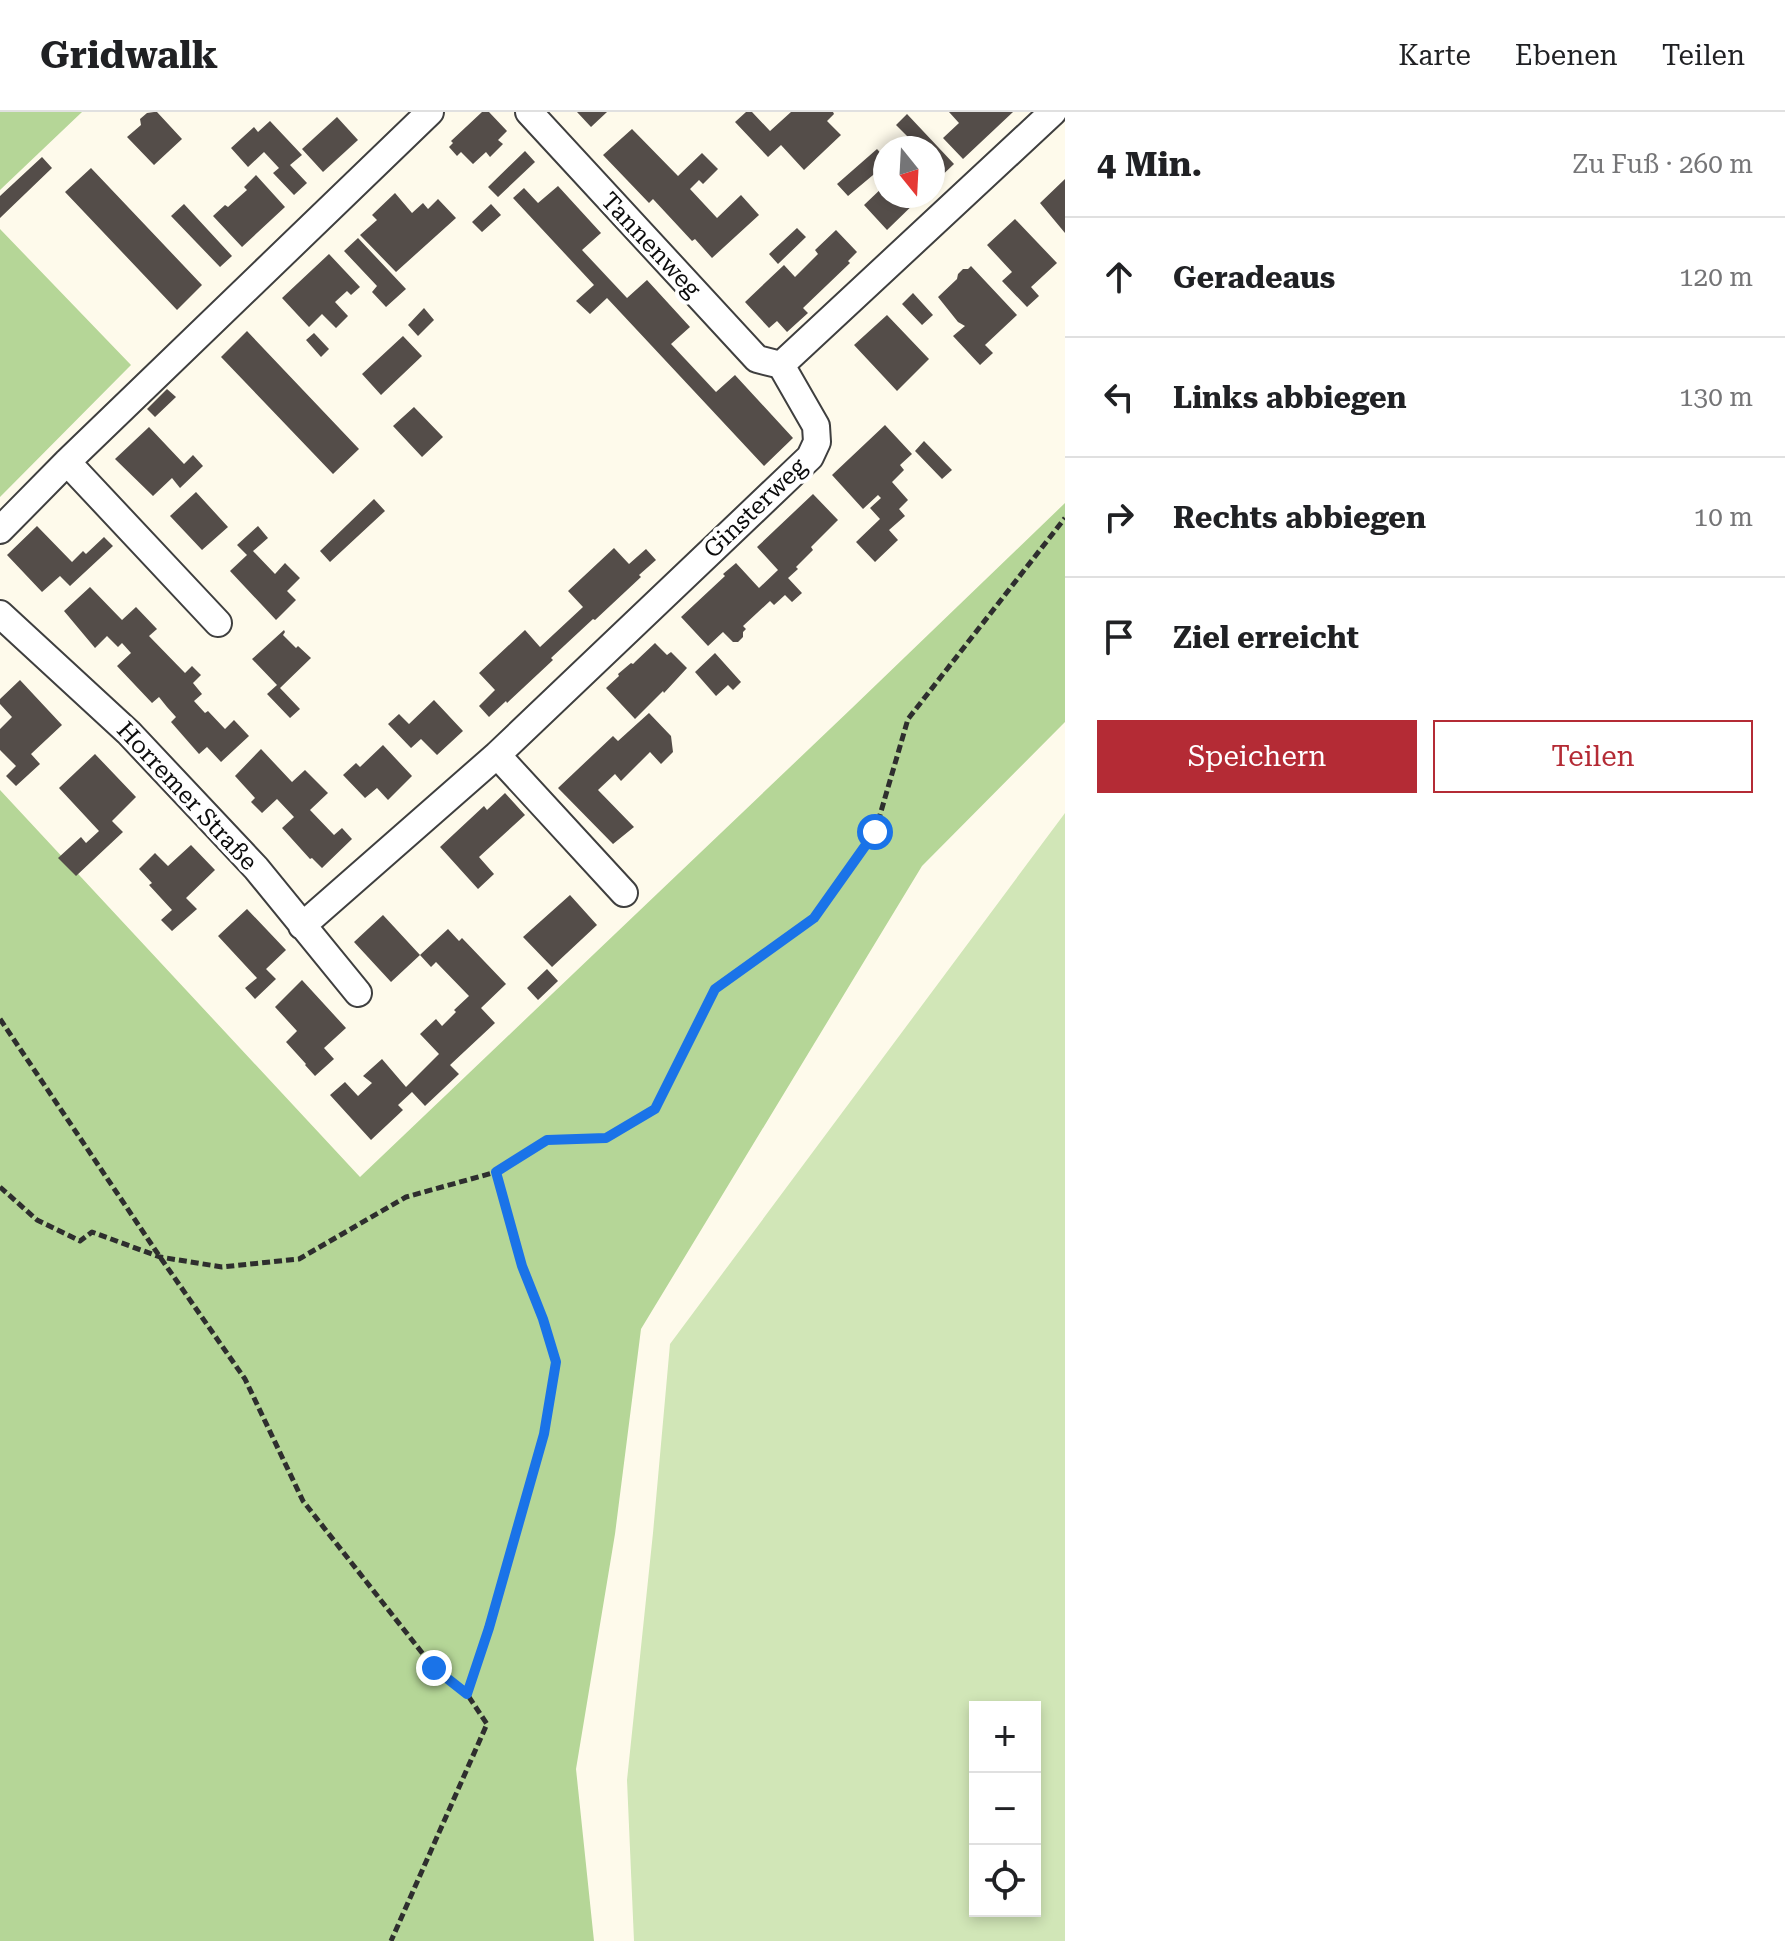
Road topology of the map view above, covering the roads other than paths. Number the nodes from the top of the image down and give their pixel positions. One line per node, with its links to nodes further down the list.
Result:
1 (430, 112): 5 (street)
2 (529, 112): 4 (street, Tannenweg)
3 (1053, 112): 4 (street)
4 (781, 365): 9 (street, Ginsterweg)
5 (67, 462): 6 (street); 8 (street)
6 (0, 530)
7 (0, 614): 11 (street, Horremer Straße)
8 (218, 623)
9 (497, 755): 10 (street); 11 (street, Ginsterweg)
10 (624, 893)
11 (302, 926): 12 (street, Horremer Straße)
12 (358, 993)

